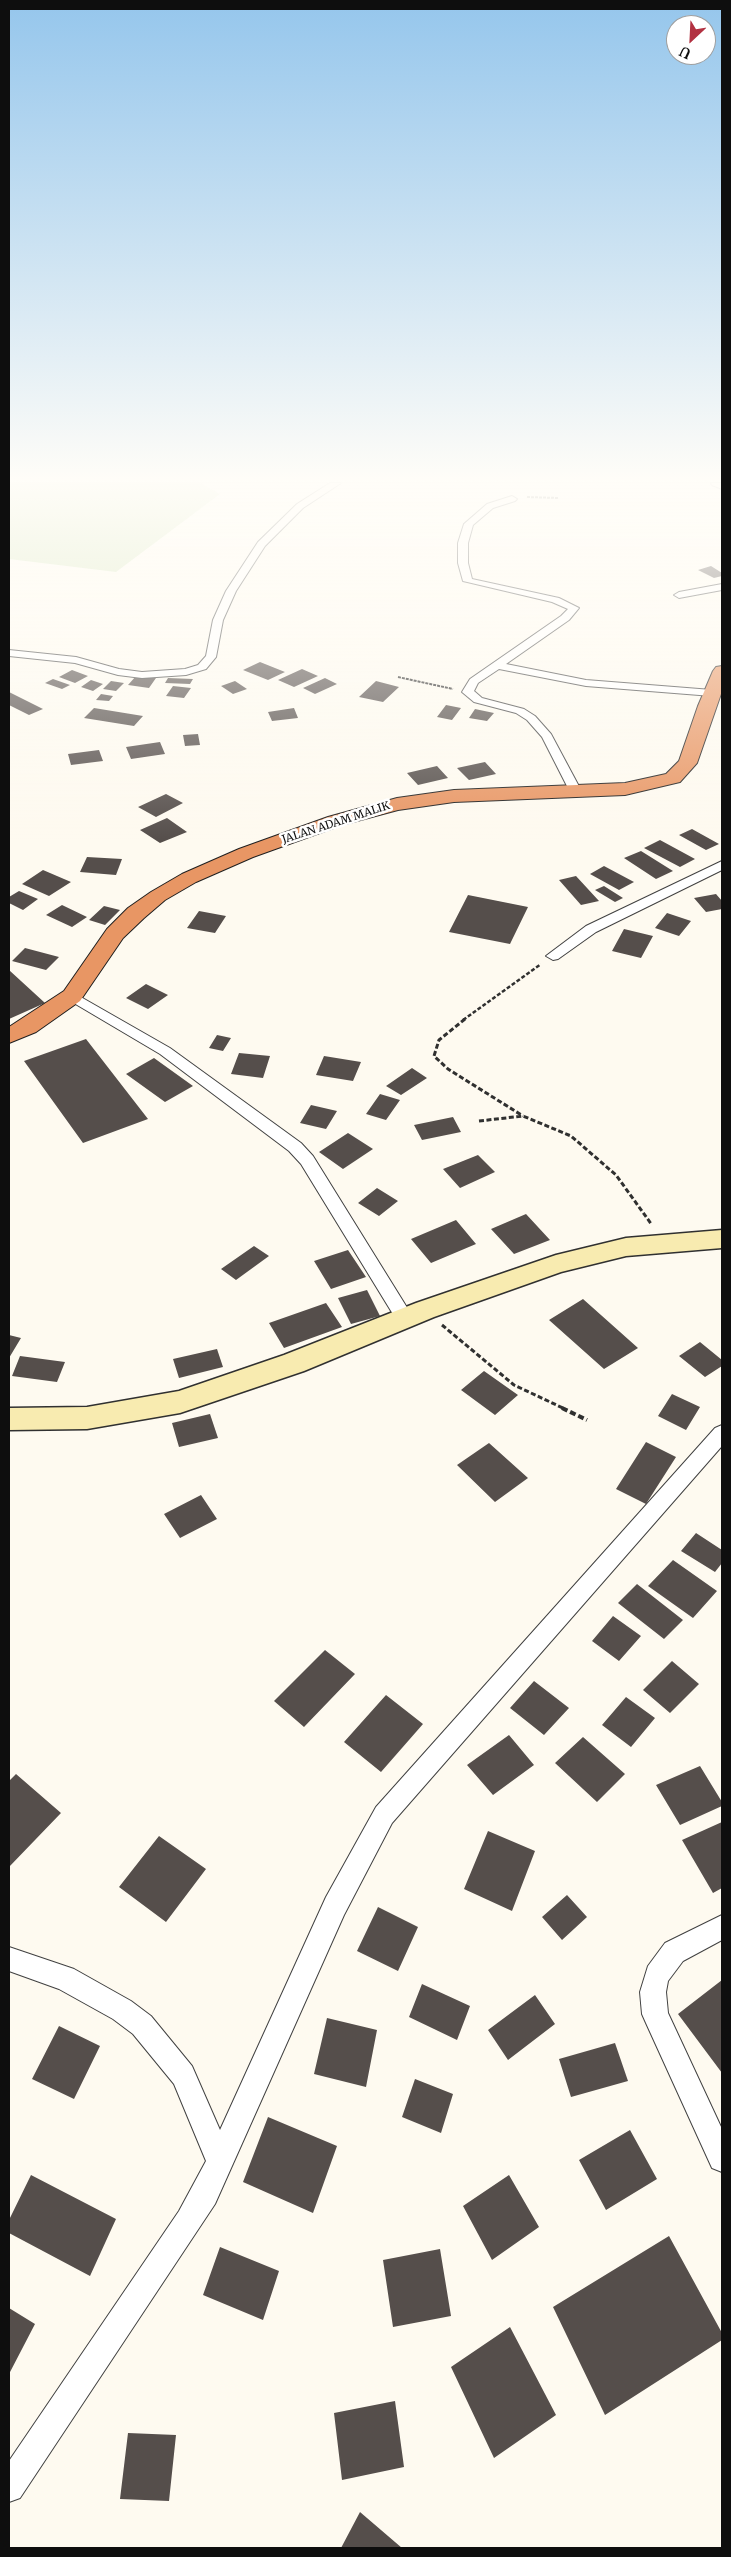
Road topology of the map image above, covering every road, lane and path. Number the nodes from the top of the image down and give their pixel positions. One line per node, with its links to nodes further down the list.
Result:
1 (226, 602): 3 (street)
2 (561, 602): 4 (street)
3 (9, 653)
4 (495, 665): 7 (street); 8 (street)
5 (722, 673): 8 (highway, JALAN ADAM MALIK)
6 (398, 678): 7 (path)
7 (468, 692): 9 (street)
8 (712, 693): 9 (highway, JALAN ADAM MALIK)
9 (576, 792): 12 (highway, JALAN ADAM MALIK)
10 (722, 865): 11 (street)
11 (553, 956): 14 (path)
12 (72, 996): 13 (highway, JALAN ADAM MALIK); 18 (street)
13 (9, 1036)
14 (523, 1116): 15 (path); 17 (path)
15 (479, 1121)
16 (722, 1239): 17 (main road)
17 (665, 1244): 18 (main road)
18 (415, 1314): 19 (main road); 20 (path)
19 (9, 1419)
20 (587, 1420)
21 (722, 1433): 25 (street)
22 (722, 1927): 24 (street)
23 (9, 1959): 25 (street)
24 (722, 2158)
25 (220, 2162): 26 (street)
26 (9, 2487)

